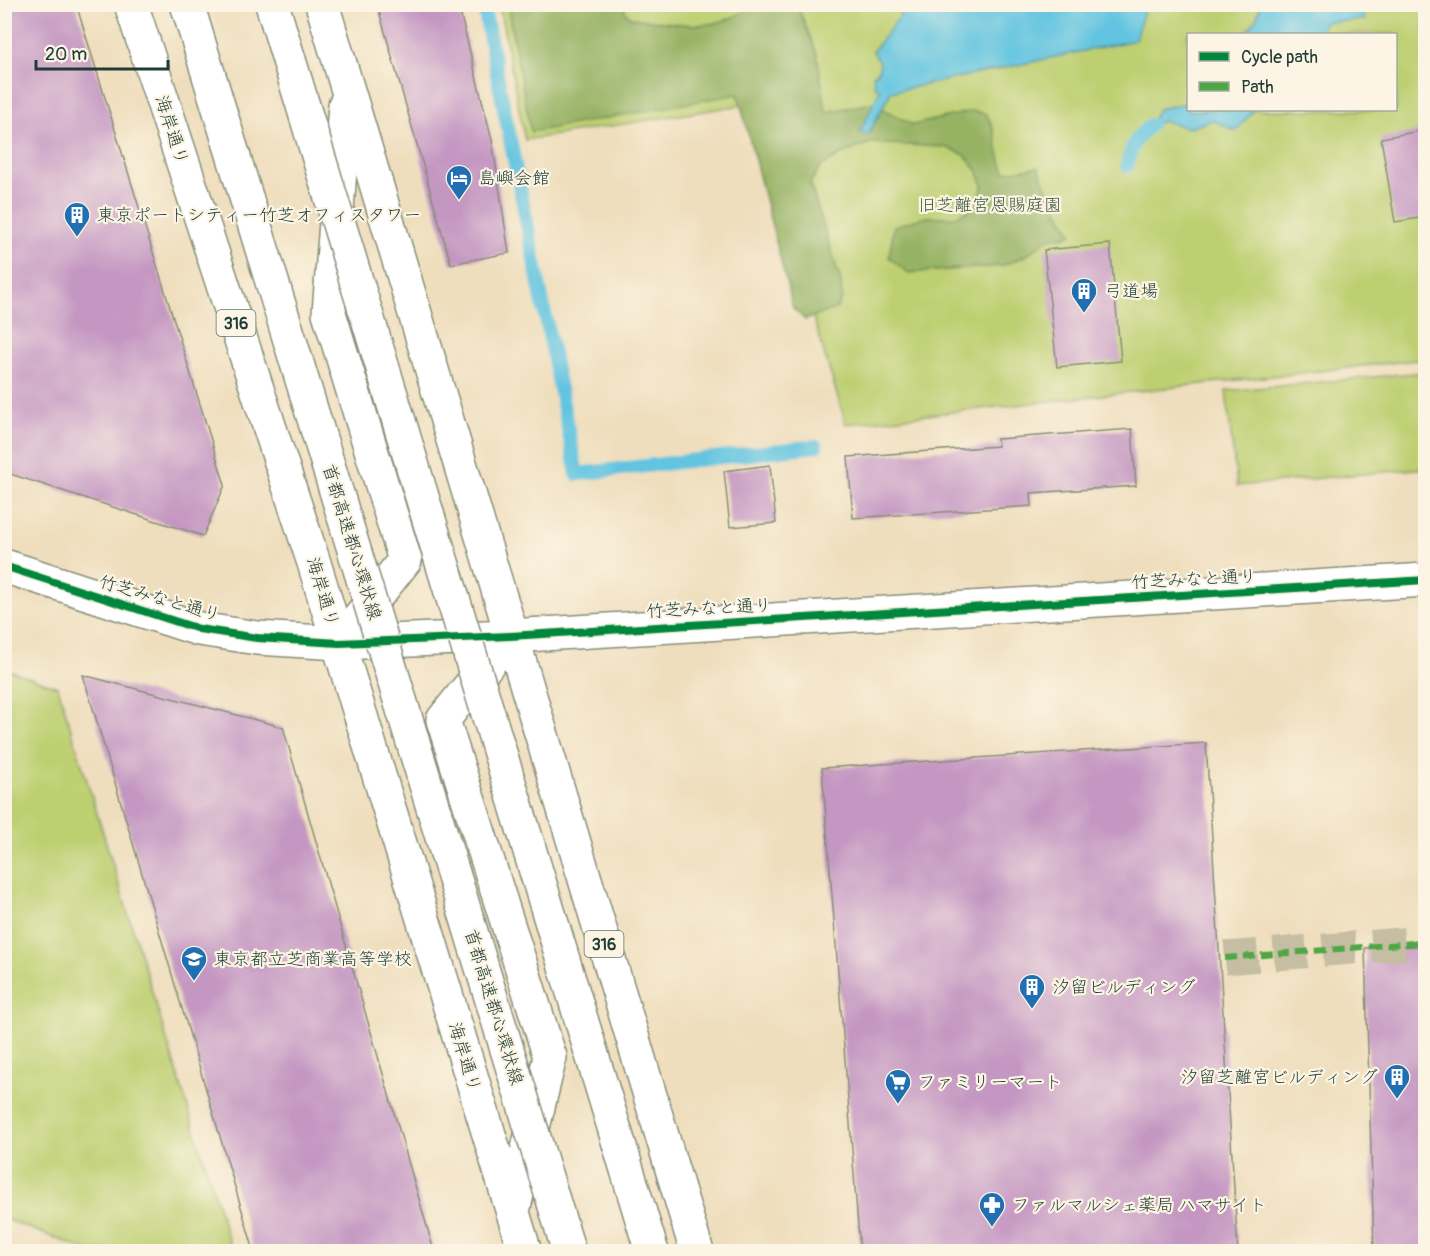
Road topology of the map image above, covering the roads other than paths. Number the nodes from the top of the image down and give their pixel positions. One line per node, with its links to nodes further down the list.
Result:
1 (131, 4): 9 (main road, 海岸通り / 316)
2 (187, 4): 12 (main road, 首都高速都心環状線, bridge)
3 (272, 4): 13 (main road, bridge)
4 (322, 4): 5 (main road, 316)
5 (346, 86): 8 (main road, 316); 9 (main road, 316)
6 (4, 566): 9 (main road, 竹芝みなと通り)
7 (1425, 580): 8 (main road, 竹芝みなと通り)
8 (510, 636): 9 (main road, 竹芝みなと通り); 10 (main road); 14 (main road, 316)
9 (339, 643): 10 (main road, 海岸通り / 316)
10 (512, 1213): 11 (main road, 海岸通り / 316)
11 (525, 1251)
12 (569, 1251)
13 (652, 1251)
14 (697, 1251)

